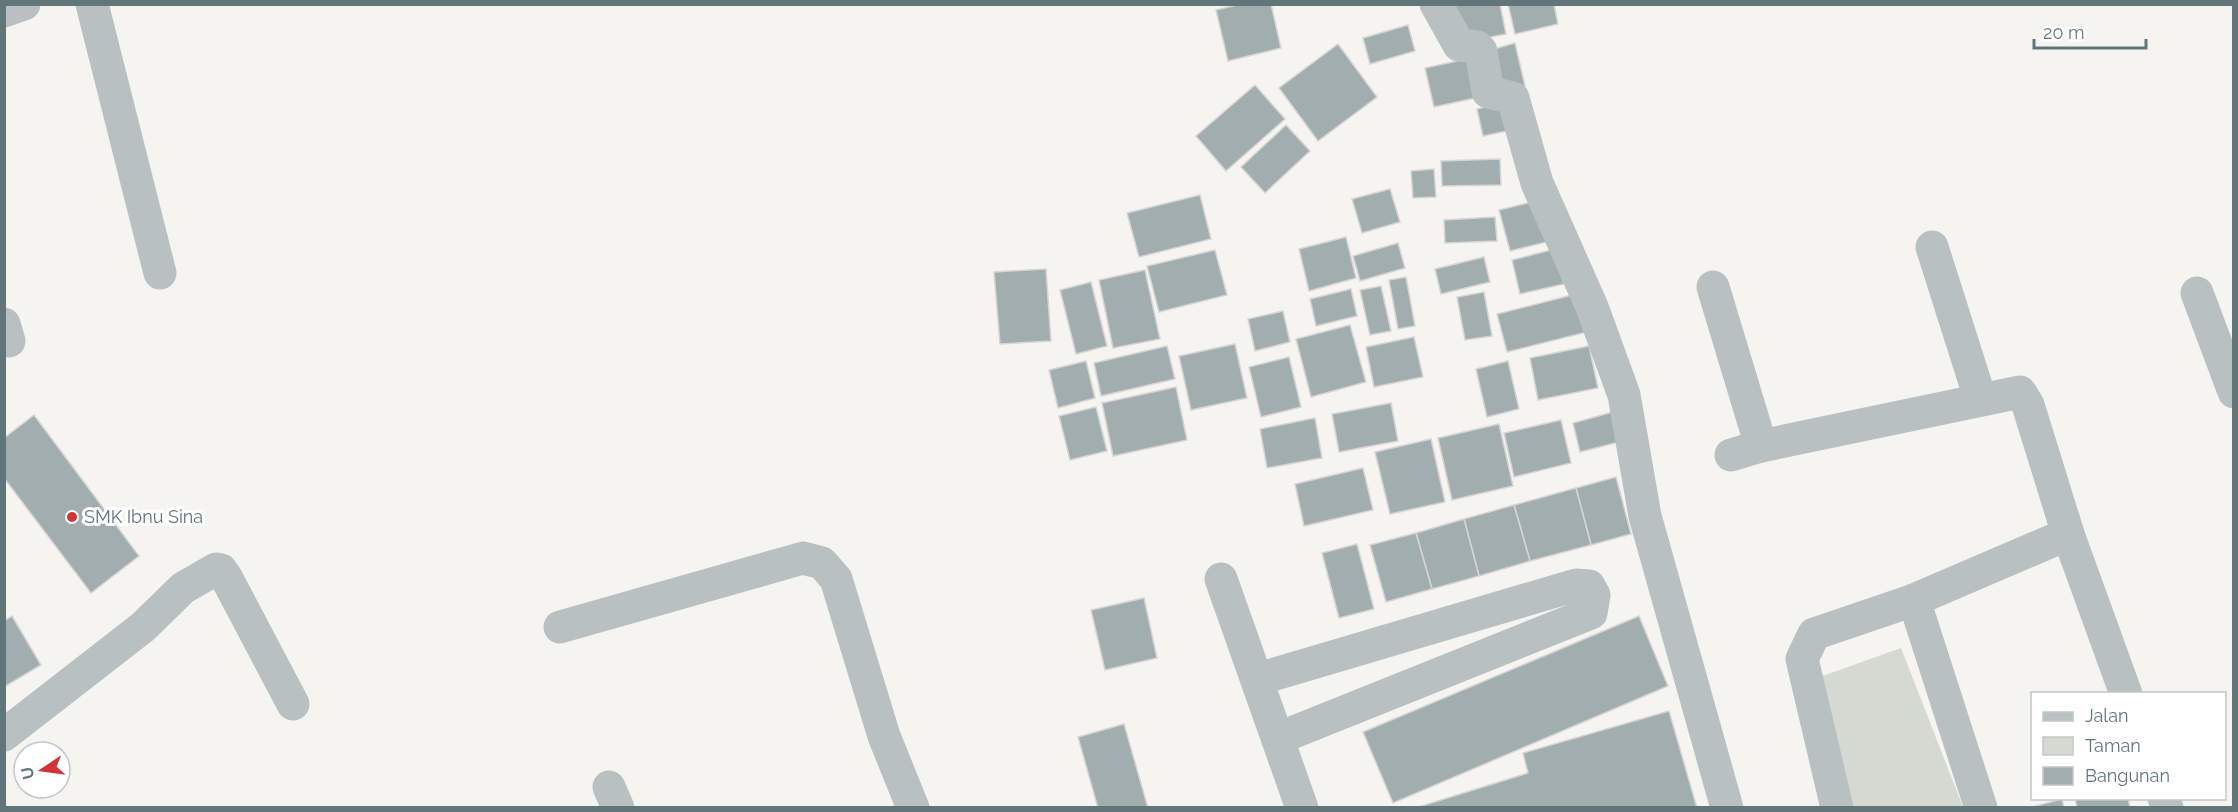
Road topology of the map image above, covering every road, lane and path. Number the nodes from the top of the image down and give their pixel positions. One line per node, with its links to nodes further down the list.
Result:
1 (24, 4): 4 (street)
2 (92, 4): 6 (street)
3 (1436, 4): 22 (street)
4 (4, 11)
5 (1932, 247): 10 (street)
6 (160, 273)
7 (1713, 286): 10 (street)
8 (2197, 293): 9 (street)
9 (2234, 392)
10 (1980, 399): 11 (street)
11 (2068, 534): 13 (street); 16 (street)
12 (1221, 579): 15 (street)
13 (1914, 600): 23 (street); 24 (street)
14 (560, 627): 20 (street)
15 (1258, 679): 19 (street); 19 (street)
16 (2126, 692)
17 (293, 704): 18 (street)
18 (4, 735)
19 (1279, 738): 21 (street)
20 (913, 807)
21 (1302, 807)
22 (1727, 807)
23 (1837, 807)
24 (1982, 807)

